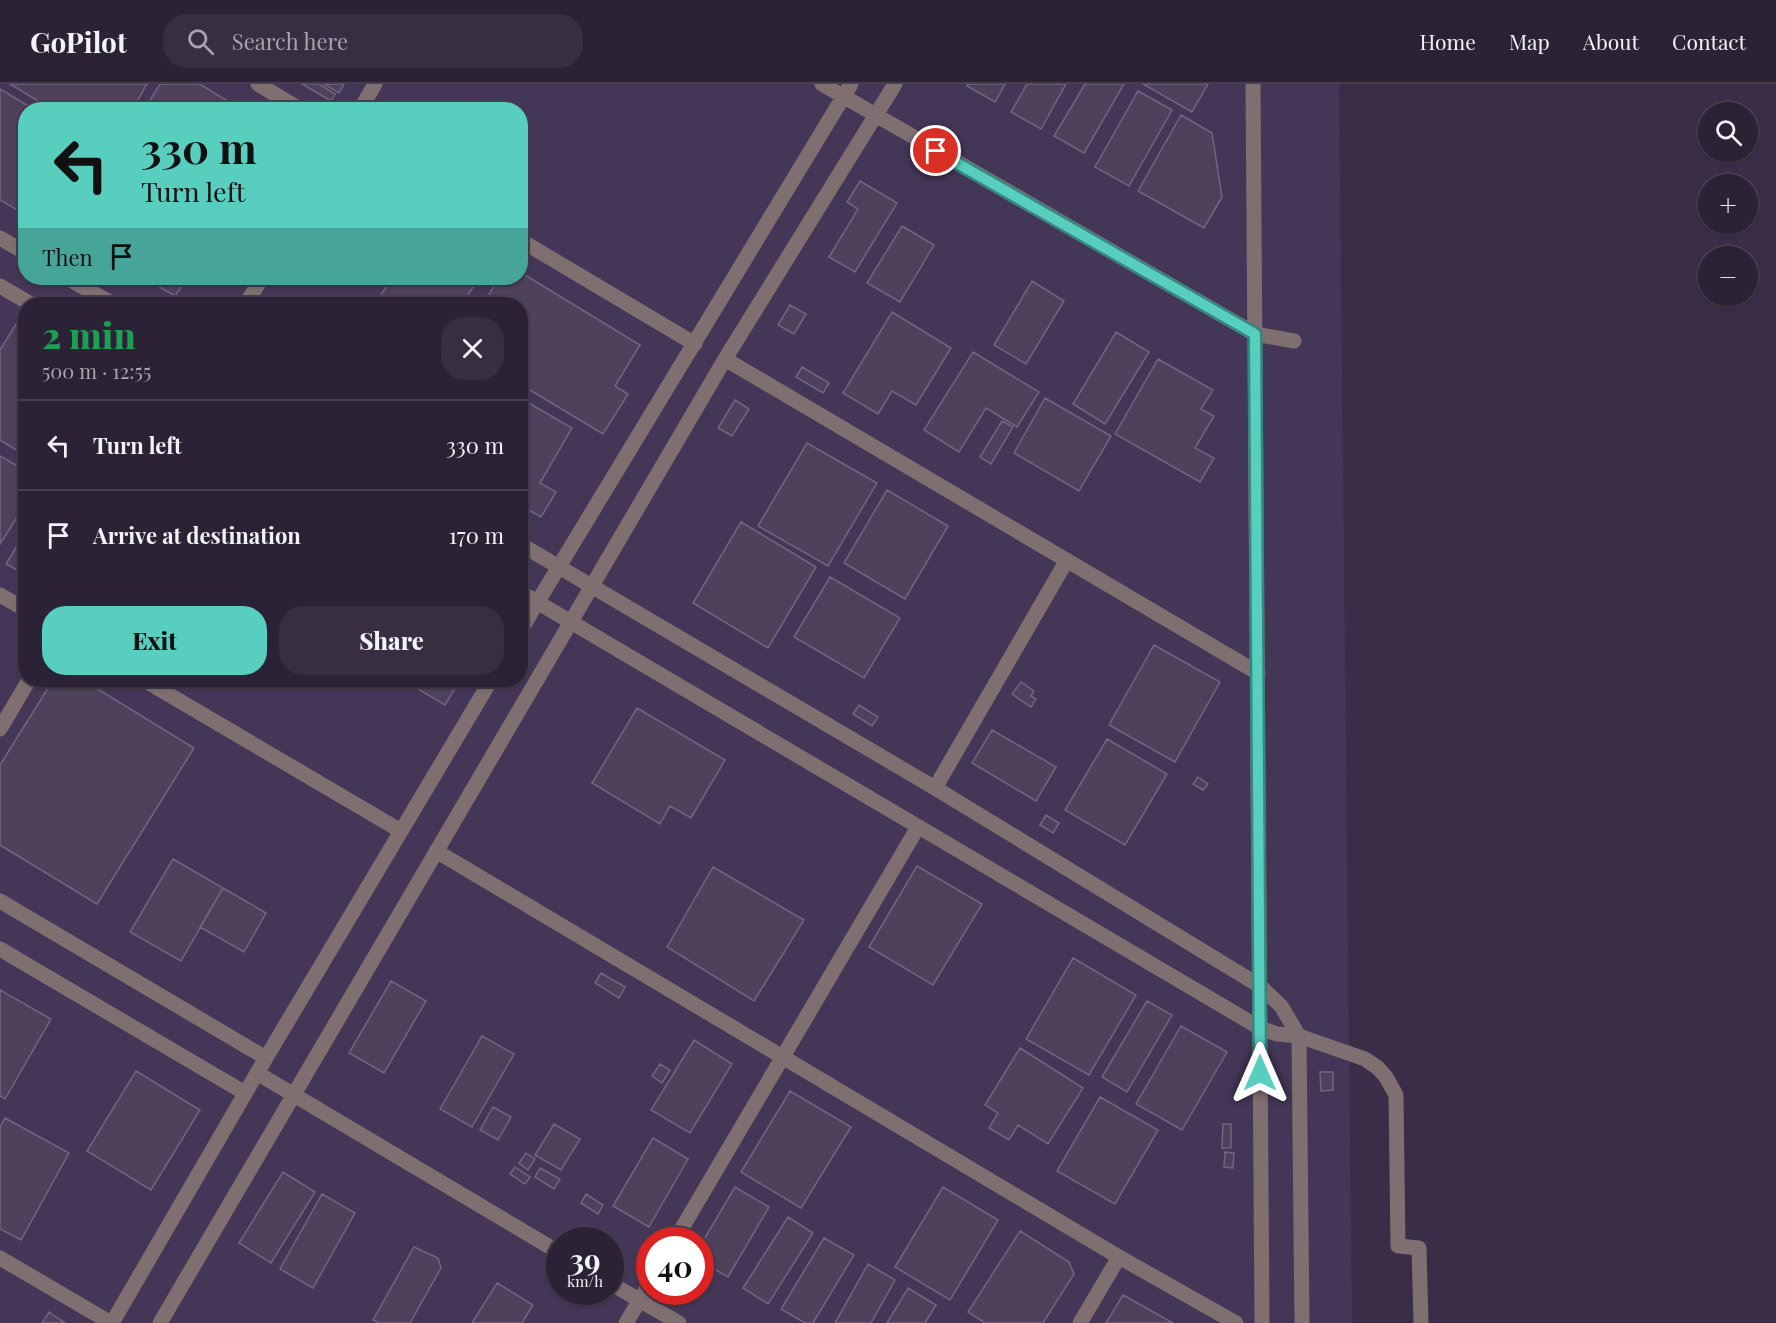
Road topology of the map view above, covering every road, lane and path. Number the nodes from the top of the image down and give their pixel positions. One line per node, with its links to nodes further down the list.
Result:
1 (258, 84): 7 (street)
2 (375, 84): 8 (street)
3 (822, 84): 6 (street)
4 (895, 84): 9 (street)
5 (1253, 84): 17 (street)
6 (847, 90): 9 (street); 19 (street)
7 (288, 102)
8 (365, 102)
9 (876, 117): 17 (street); 20 (street)
10 (0, 238): 12 (street)
11 (528, 245): 19 (street)
12 (18, 248)
13 (79, 285): 16 (street)
14 (0, 286): 15 (street)
15 (19, 297)
16 (101, 297)
17 (1255, 334): 18 (street); 31 (street)
18 (1294, 341)
19 (695, 344): 23 (street)
20 (725, 359): 22 (street); 24 (street)
21 (528, 549): 23 (street)
22 (1067, 561): 31 (street); 36 (street)
23 (559, 567): 24 (street); 27 (street)
24 (592, 586): 30 (street); 36 (street)
25 (0, 595): 28 (street)
26 (528, 597): 27 (street)
27 (537, 602): 29 (street); 30 (street)
28 (18, 605)
29 (528, 617)
30 (571, 622): 37 (street); 39 (street)
31 (1258, 673): 42 (street)
32 (24, 687): 35 (street)
33 (156, 687): 38 (street)
34 (487, 687): 38 (street)
35 (0, 729)
36 (935, 788): 42 (street)
37 (918, 827): 43 (street); 45 (street)
38 (401, 831): 46 (street)
39 (436, 851): 45 (street); 49 (street)
40 (0, 902): 46 (street)
41 (0, 950): 48 (street)
42 (1260, 986): 43 (street); 44 (street)
43 (1260, 1028): 44 (street); 62 (street)
44 (1299, 1036): 63 (street); 64 (street)
45 (782, 1057): 50 (street); 52 (street)
46 (266, 1058): 47 (street)
47 (257, 1073): 48 (street); 49 (street)
48 (245, 1094): 56 (street)
49 (294, 1095): 51 (street); 57 (street)
50 (683, 1227)
51 (546, 1244)
52 (1119, 1257): 60 (street); 61 (street)
53 (0, 1258): 56 (street)
54 (637, 1305): 58 (street)
55 (648, 1305): 59 (street)
56 (111, 1323)
57 (160, 1323)
58 (626, 1323)
59 (679, 1323)
60 (1080, 1323)
61 (1236, 1323)
62 (1262, 1323)
63 (1302, 1323)
64 (1420, 1323)

